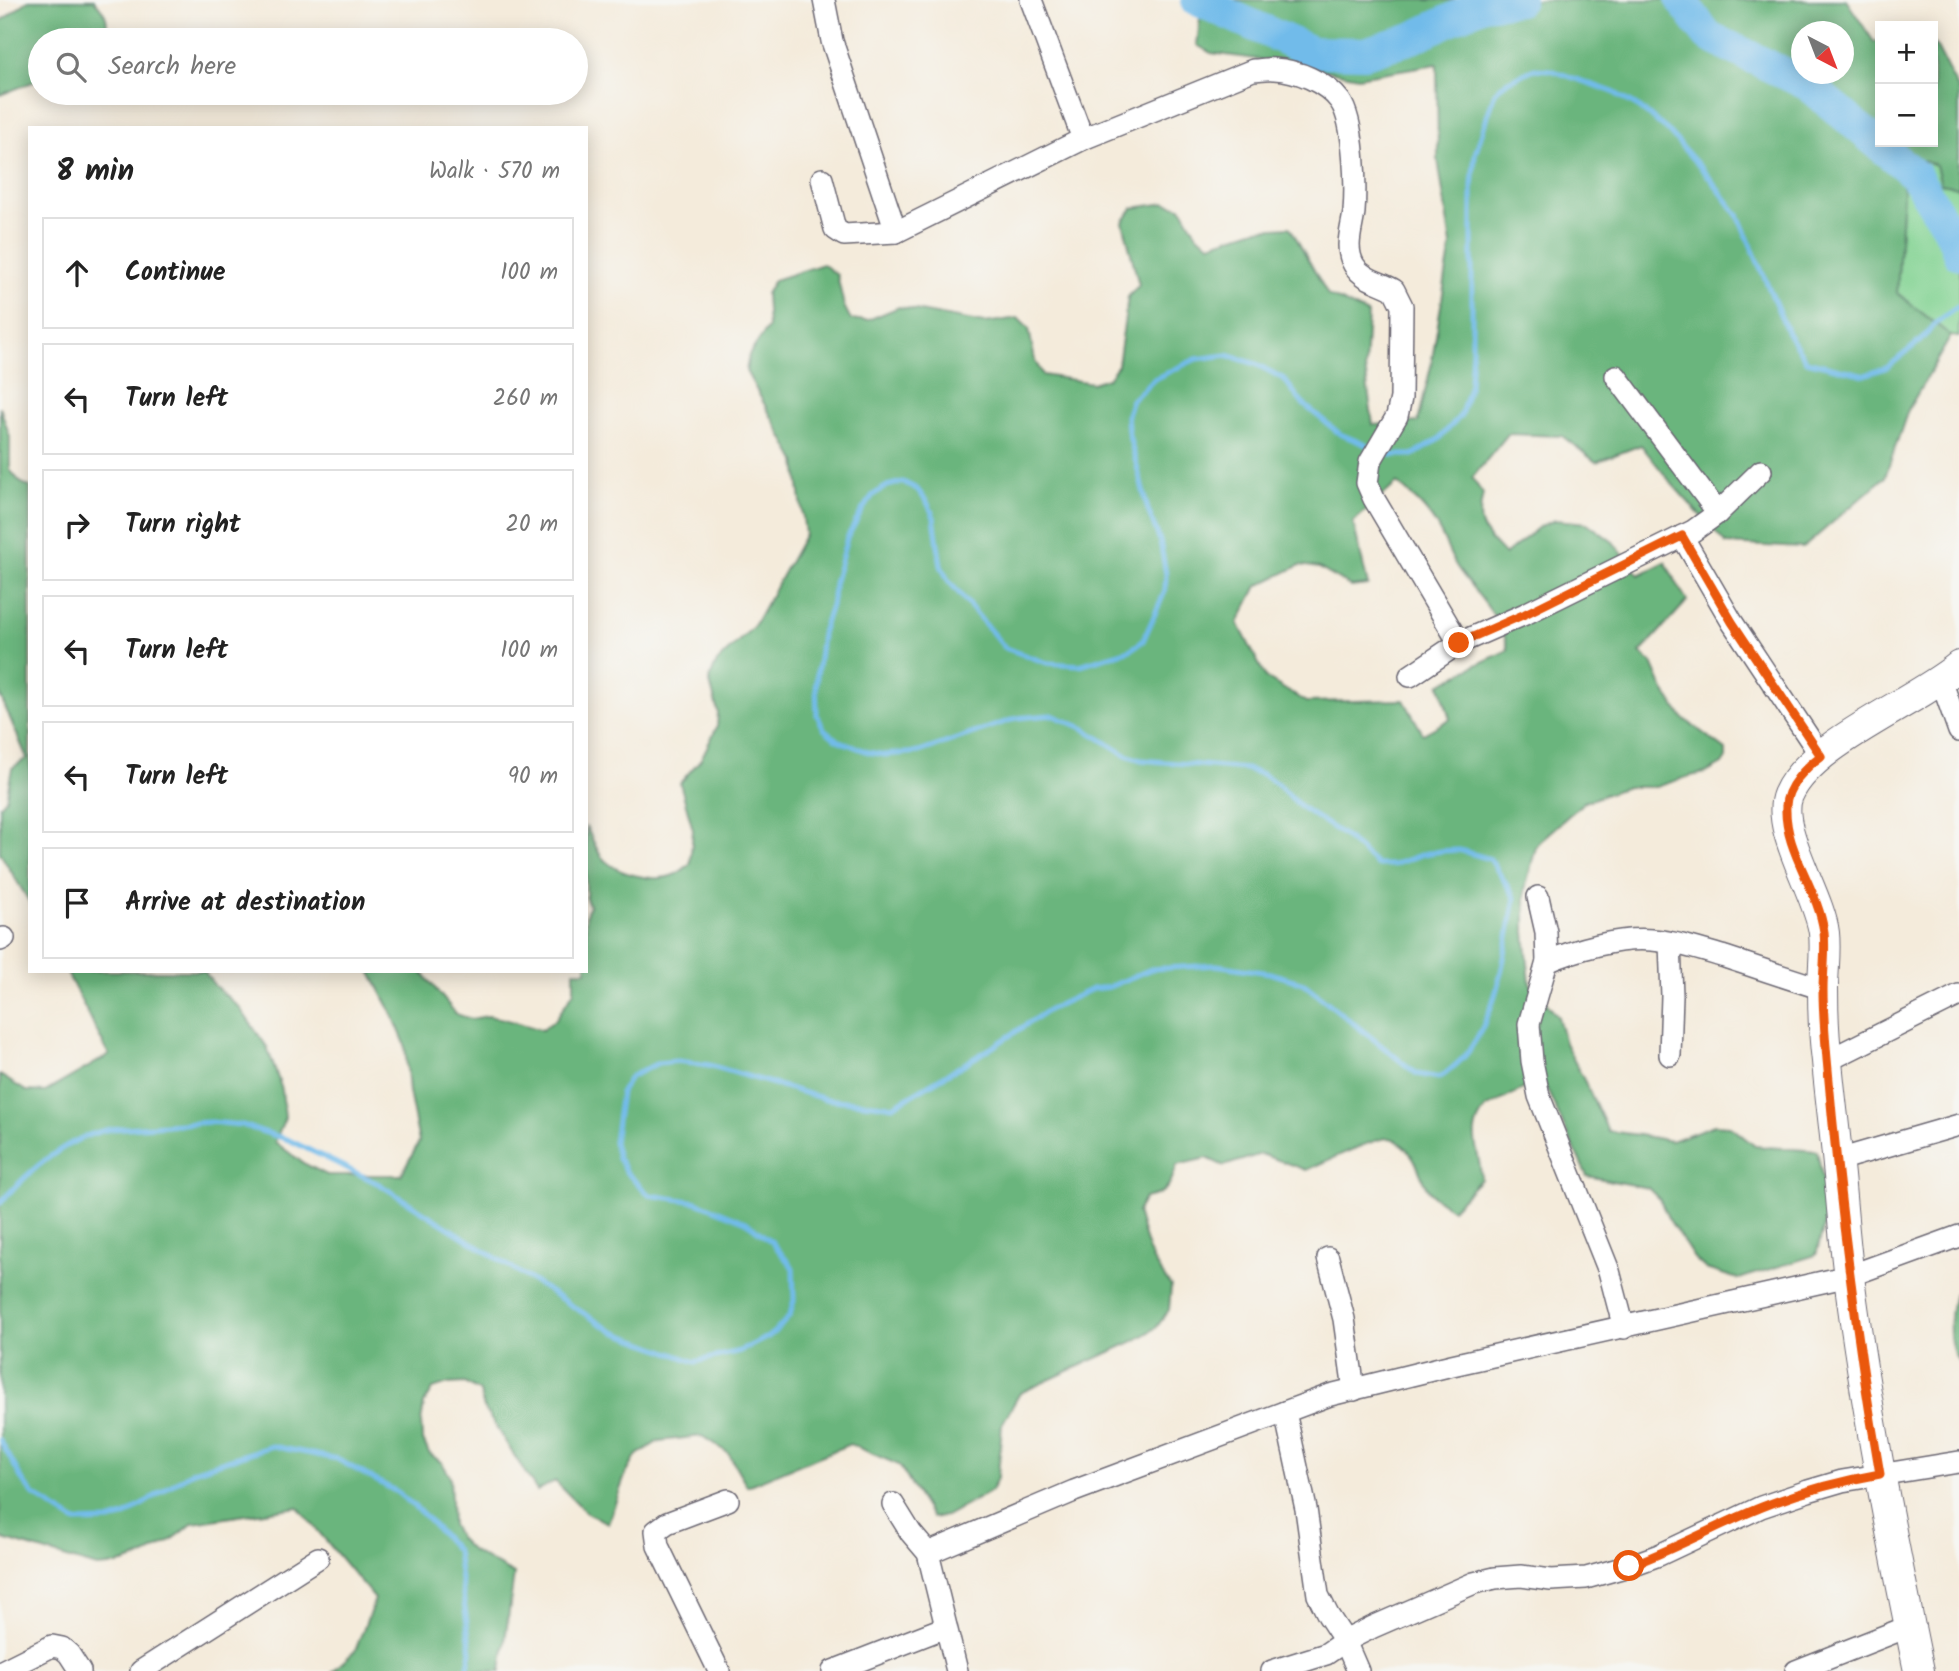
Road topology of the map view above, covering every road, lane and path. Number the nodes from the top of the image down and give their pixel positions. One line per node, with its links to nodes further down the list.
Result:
1 (824, 0): 5 (street)
2 (1031, 0): 3 (street)
3 (1083, 139): 5 (street); 10 (street)
4 (822, 179): 5 (street)
5 (896, 232)
6 (1616, 376): 8 (street)
7 (1761, 471): 8 (street)
8 (1718, 513): 9 (street)
9 (1682, 536): 10 (street); 14 (street)
10 (1459, 643): 12 (street)
11 (1950, 673): 13 (street); 14 (main road)
12 (1410, 676)
13 (1959, 731)
14 (1821, 756): 18 (main road)
15 (1538, 897): 17 (street)
16 (1670, 943): 17 (street); 18 (street); 20 (street)
17 (1546, 962): 27 (street)
18 (1823, 989): 21 (main road)
19 (1959, 995): 21 (street)
20 (1670, 1055)
21 (1827, 1062): 23 (main road)
22 (1959, 1125): 23 (street)
23 (1838, 1160): 26 (main road)
24 (1959, 1236): 26 (street)
25 (1328, 1258): 28 (street)
26 (1849, 1276): 27 (street); 31 (main road)
27 (1624, 1328): 28 (street)
28 (1354, 1390): 29 (street)
29 (1285, 1412): 34 (street); 38 (street)
30 (1959, 1462): 31 (street)
31 (1880, 1474): 36 (main road); 38 (street)
32 (729, 1500): 43 (street)
33 (893, 1504): 34 (street)
34 (928, 1553): 37 (street)
35 (318, 1558): 42 (street)
36 (1910, 1626): 48 (street); 49 (main road)
37 (947, 1627): 39 (street); 45 (street)
38 (1345, 1641): 46 (street); 47 (street)
39 (884, 1662): 44 (street)
40 (2, 1671): 41 (street)
41 (80, 1671)
42 (141, 1671)
43 (719, 1671)
44 (833, 1671)
45 (957, 1671)
46 (1272, 1671)
47 (1358, 1671)
48 (1796, 1671)
49 (1919, 1671)

